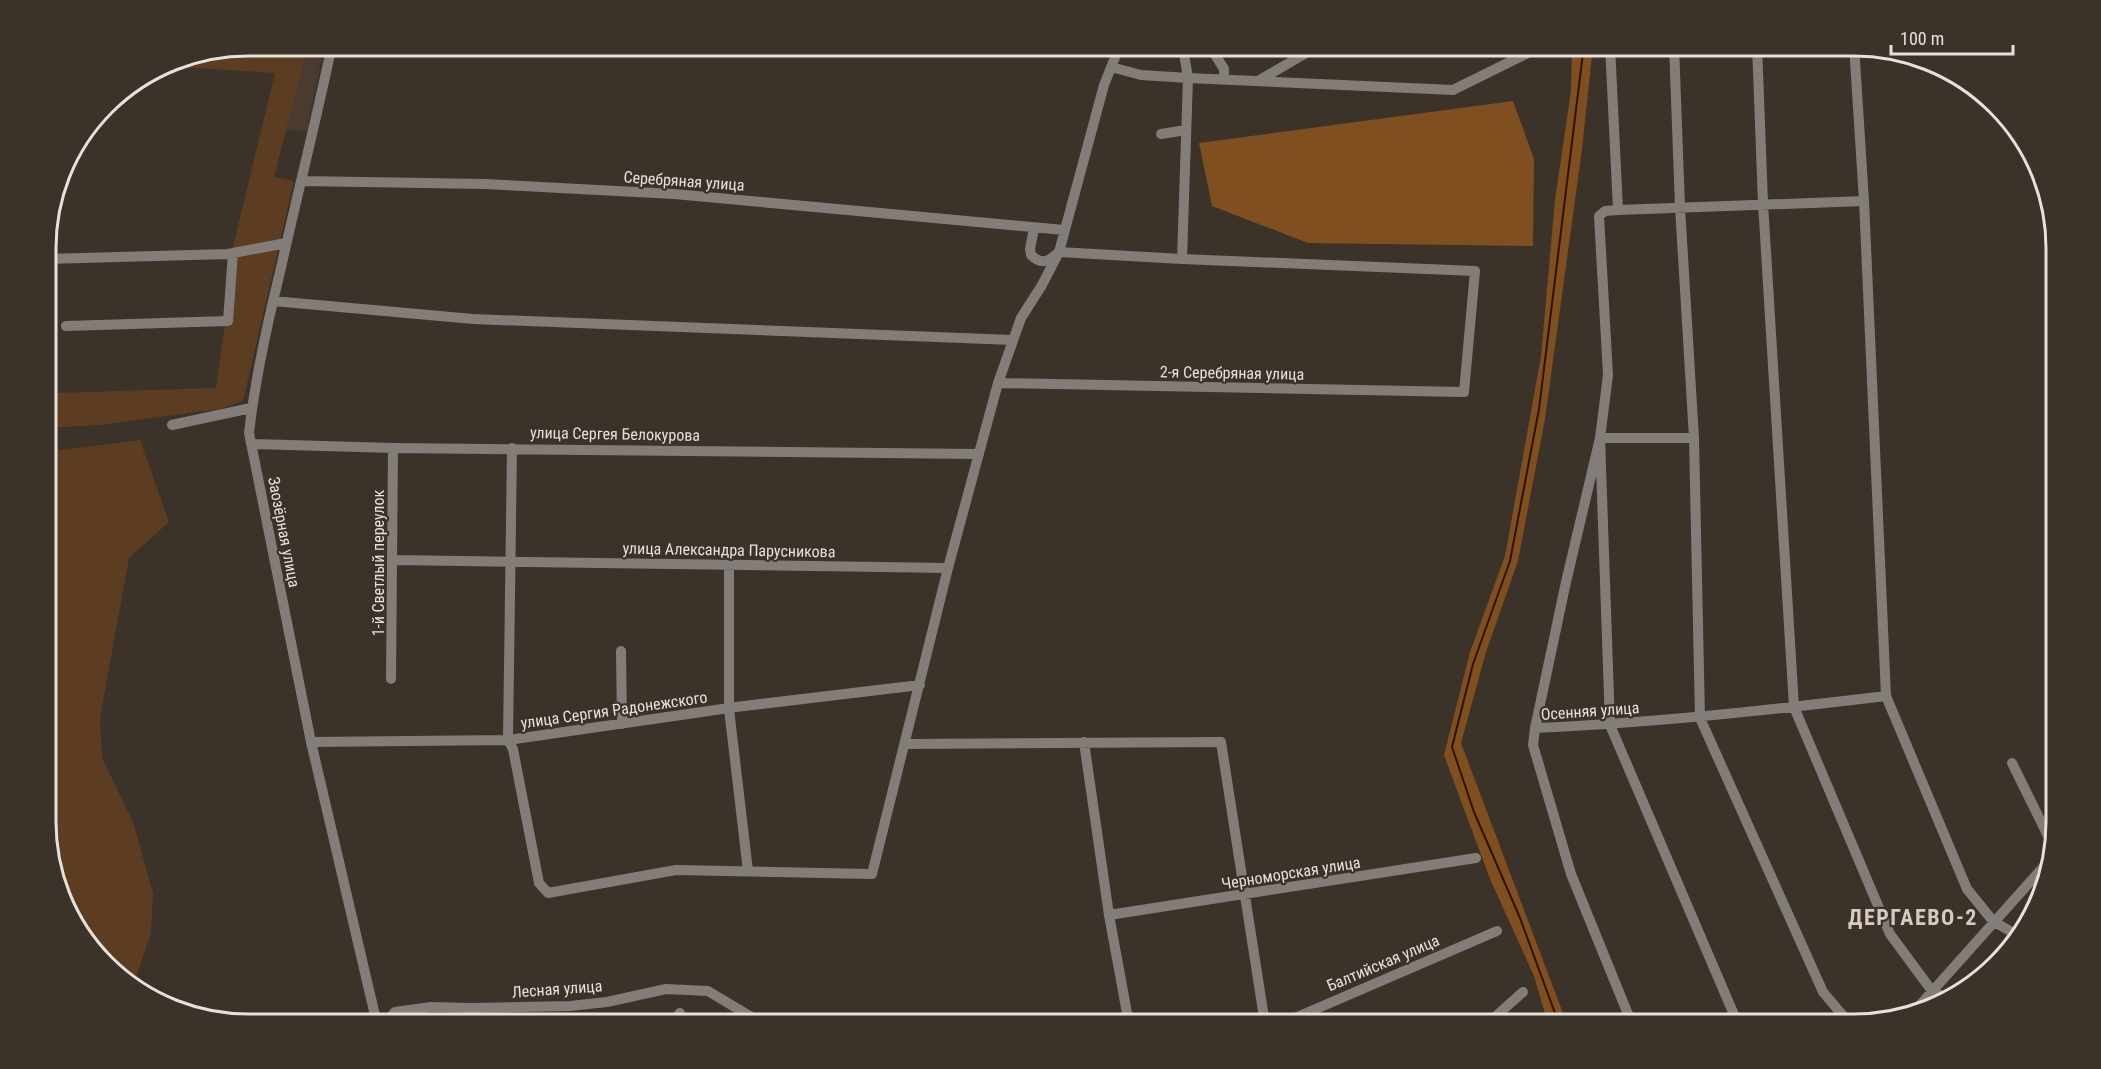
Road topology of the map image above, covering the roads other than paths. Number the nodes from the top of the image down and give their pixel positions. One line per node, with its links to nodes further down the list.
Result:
1 (330, 56): 17 (street, Заозёрная улица)
2 (1116, 56): 11 (street)
3 (1184, 56): 12 (street)
4 (1216, 56): 13 (street)
5 (1301, 56): 14 (street)
6 (1522, 56): 14 (street)
7 (1611, 56): 21 (street)
8 (1674, 56): 20 (street)
9 (1757, 56): 19 (street)
10 (1855, 56): 18 (street)
11 (1111, 67): 12 (street); 23 (street)
12 (1188, 78): 13 (street); 15 (street)
13 (1224, 80): 14 (street)
14 (1258, 81)
15 (1186, 130): 16 (street); 28 (street)
16 (1161, 134)
17 (302, 181): 22 (street, Серебряная улица); 24 (street, Заозёрная улица)
18 (1864, 201): 19 (street); 48 (street)
19 (1763, 203): 20 (street); 49 (street)
20 (1680, 207): 21 (street); 36 (street)
21 (1618, 210): 35 (street)
22 (1034, 228): 23 (street, Серебряная улица); 25 (street)
23 (1064, 230): 25 (street)
24 (286, 243): 26 (street); 29 (street, Заозёрная улица)
25 (1059, 252): 28 (street); 31 (street)
26 (233, 253): 27 (street); 30 (street)
27 (56, 259)
28 (1182, 259): 32 (street, 2-я Серебряная улица)
29 (273, 301): 31 (street); 33 (street, Заозёрная улица)
30 (66, 327)
31 (1013, 340): 32 (street)
32 (998, 383): 40 (street)
33 (251, 408): 34 (street); 37 (street, Заозёрная улица)
34 (172, 425)
35 (1600, 438): 36 (street); 53 (street); 54 (street)
36 (1694, 438): 51 (street)
37 (251, 444): 38 (street, улица Сергея Белокурова); 56 (street, Заозёрная улица)
38 (393, 448): 39 (street, улица Сергея Белокурова); 41 (street, 1-й Светлый переулок)
39 (512, 448): 40 (street, улица Сергея Белокурова); 42 (street)
40 (979, 454): 44 (street)
41 (393, 560): 42 (street); 46 (street, 1-й Светлый переулок)
42 (509, 562): 43 (street, улица Александра Парусникова); 55 (street)
43 (729, 564): 44 (street, улица Александра Парусникова); 50 (street)
44 (948, 568): 47 (street)
45 (621, 651): 52 (street)
46 (391, 679)
47 (920, 685): 50 (street, улица Сергия Радонежского); 58 (street)
48 (1886, 696): 49 (street, Осенняя улица); 66 (street)
49 (1794, 707): 51 (street, Осенняя улица); 69 (street)
50 (729, 709): 52 (street, улица Сергия Радонежского); 62 (street)
51 (1700, 718): 53 (street, Осенняя улица); 79 (street)
52 (622, 724): 55 (street, улица Сергия Радонежского)
53 (1610, 725): 54 (street, Осенняя улица); 78 (street)
54 (1535, 728): 77 (street, Осенняя улица)
55 (508, 740): 56 (street, улица Сергия Радонежского); 62 (street)
56 (311, 742): 80 (street, Заозёрная улица)
57 (1084, 742): 58 (street); 64 (street); 65 (street)
58 (905, 744): 62 (street)
59 (2012, 763): 60 (street)
60 (2045, 830)
61 (1476, 858): 64 (street, Черноморская улица)
62 (748, 871)
63 (2039, 872): 66 (street)
64 (1246, 895): 65 (street, Черноморская улица); 74 (street)
65 (1109, 915): 73 (street)
66 (1993, 921): 68 (street); 69 (street)
67 (1497, 931): 75 (street, Балтийская улица)
68 (2010, 931)
69 (1932, 991): 71 (street); 72 (street)
70 (1523, 992): 76 (street)
71 (1938, 994)
72 (1925, 999)
73 (1127, 1013)
74 (1264, 1013)
75 (1306, 1013)
76 (1499, 1013)
77 (1628, 1013)
78 (1733, 1013)
79 (1841, 1013)
80 (375, 1014)
81 (393, 1014): 82 (street, Лесная улица)
82 (746, 1014)

